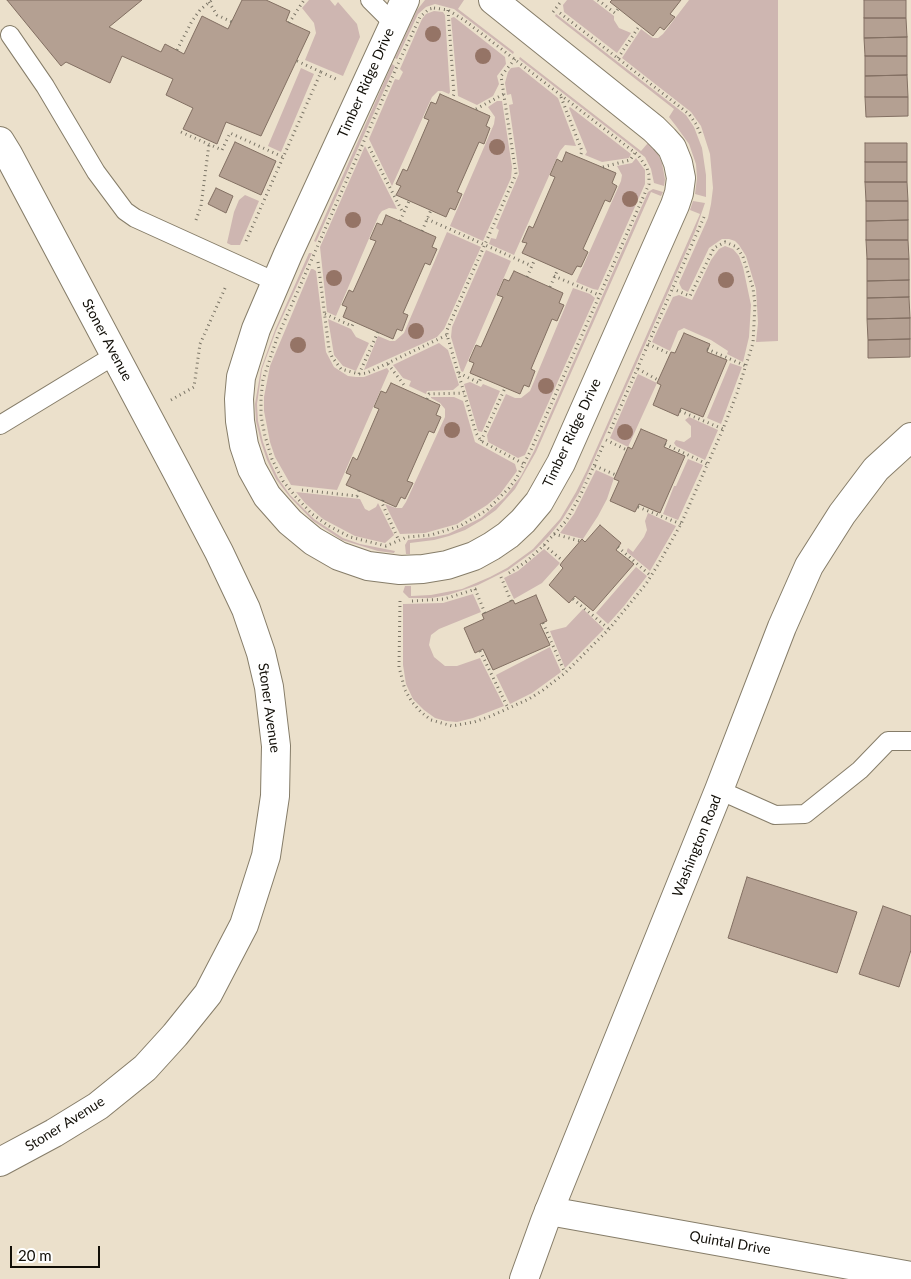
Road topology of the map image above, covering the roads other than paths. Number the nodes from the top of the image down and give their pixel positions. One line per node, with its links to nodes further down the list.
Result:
1 (370, 0): 3 (lane)
2 (493, 0): 6 (street, Timber Ridge Drive)
3 (399, 12): 6 (street, Timber Ridge Drive)
4 (10, 35): 6 (lane)
5 (0, 141): 7 (street, Stoner Avenue)
6 (276, 282)
7 (114, 355): 8 (lane); 12 (street, Stoner Avenue)
8 (0, 425)
9 (911, 438): 11 (street, Washington Road)
10 (911, 742): 11 (lane)
11 (719, 790): 13 (street, Washington Road)
12 (0, 1162)
13 (549, 1211): 14 (street, Quintal Drive); 15 (street, Washington Road)
14 (911, 1276)
15 (524, 1279)

